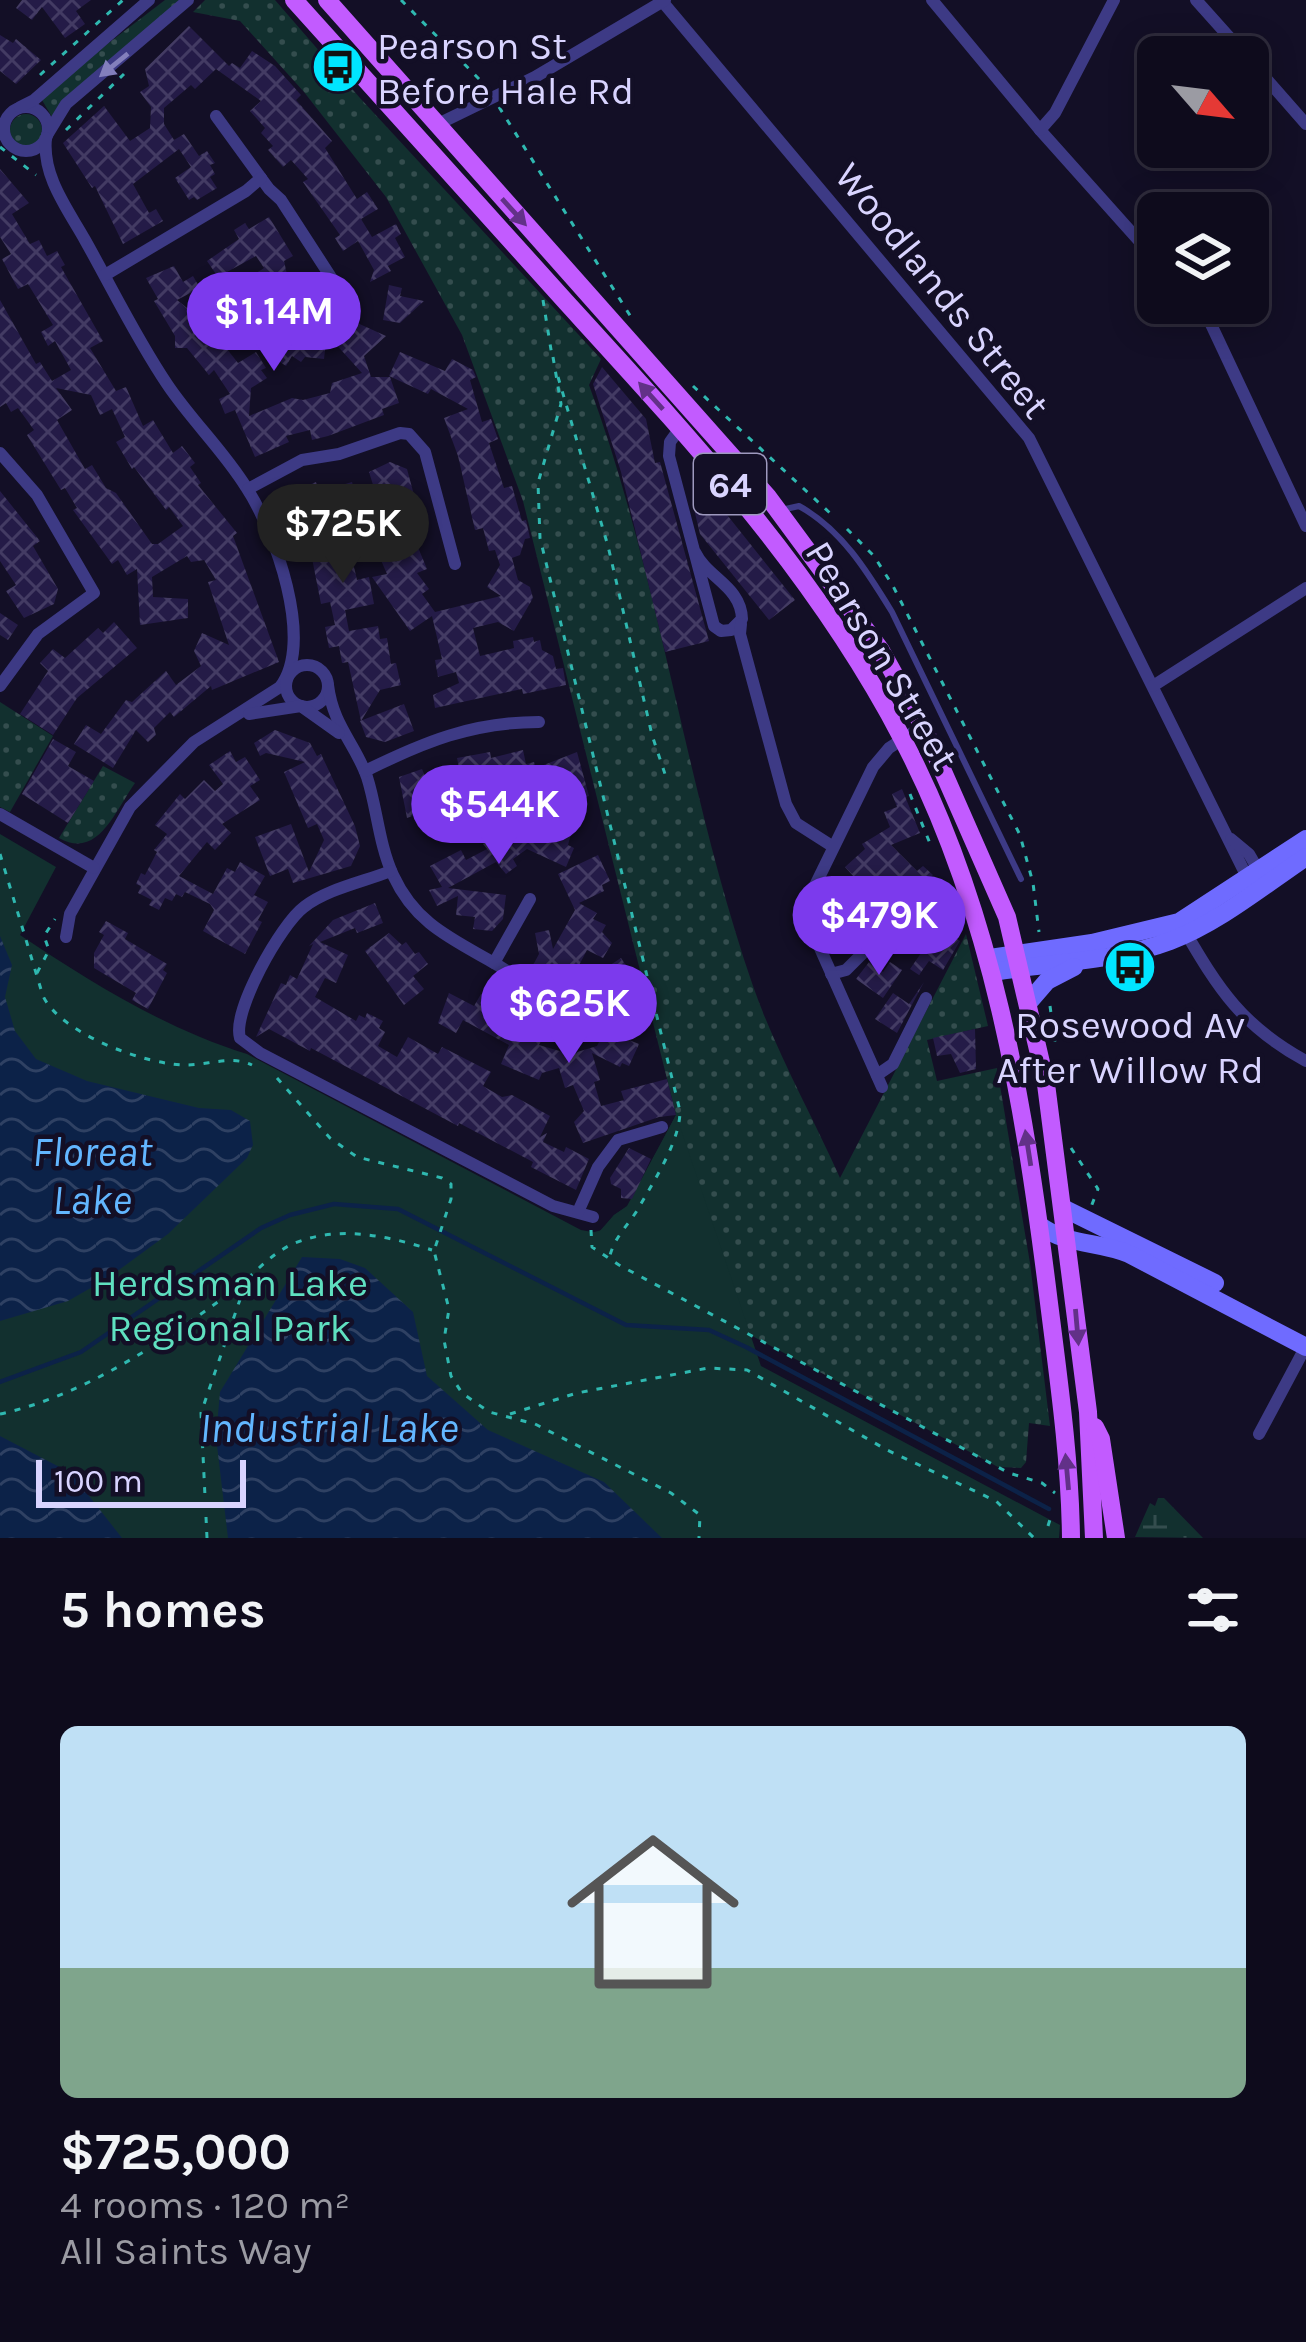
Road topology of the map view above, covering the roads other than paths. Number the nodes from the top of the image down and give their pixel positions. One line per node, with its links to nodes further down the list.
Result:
1 (149, 0): 11 (street)
2 (188, 0): 17 (street, one-way to 17)
3 (294, 0): 25 (main road, Pearson Street / 64, one-way to 3)
4 (327, 0): 13 (main road, Pearson Street / 64)
5 (932, 0): 16 (street)
6 (1114, 0): 16 (street)
7 (1196, 0): 9 (street)
8 (663, 1): 13 (street); 40 (street, Woodlands Street)
9 (1228, 36)
10 (1269, 83): 14 (street)
11 (11, 108): 15 (street); 17 (street)
12 (216, 116): 19 (street)
13 (436, 124): 28 (main road, Pearson Street / 64, one-way to 28)
14 (1306, 124)
15 (2, 125): 18 (street)
16 (1040, 130): 21 (street)
17 (50, 138): 18 (street); 20 (street)
18 (16, 149): 20 (street)
19 (261, 178): 22 (street); 23 (street)
20 (56, 188): 22 (street)
21 (1137, 239)
22 (105, 275): 27 (street)
23 (336, 285)
24 (1211, 324): 29 (street)
25 (680, 428): 30 (street); 46 (main road, Pearson Street / 64)
26 (0, 453): 39 (street)
27 (248, 489): 31 (street); 35 (street)
28 (779, 511): 44 (main road, Pearson Street / 64); 54 (lane)
29 (1306, 526)
30 (694, 552): 32 (street); 34 (street)
31 (455, 564)
32 (725, 584): 34 (street); 36 (street)
33 (1306, 588): 40 (street)
34 (707, 599): 36 (street)
35 (292, 615): 37 (street); 38 (street)
36 (741, 627): 50 (street)
37 (289, 676): 38 (street); 41 (street); 42 (street)
38 (326, 678): 41 (street); 45 (street)
39 (0, 686)
40 (1153, 686): 55 (street, Woodlands Street)
41 (302, 706): 42 (street); 45 (street)
42 (237, 716): 52 (street)
43 (539, 722): 47 (street)
44 (923, 726): 46 (street); 61 (main road, Pearson Street / 64)
45 (344, 738): 47 (street)
46 (902, 739): 50 (street); 63 (main road, Pearson Street / 64)
47 (365, 771): 53 (street)
48 (0, 814): 52 (street)
49 (1306, 839): 55 (main road)
50 (832, 846): 64 (street)
51 (1306, 857): 55 (main road)
52 (94, 868): 59 (street)
53 (391, 872): 62 (street); 71 (street)
54 (1021, 879)
55 (1257, 881): 58 (main road)
56 (530, 899): 62 (street)
57 (892, 924): 64 (street)
58 (1182, 928): 60 (main road); 61 (main road); 68 (street)
59 (66, 937)
60 (1094, 958): 61 (main road); 66 (main road)
61 (1019, 961): 63 (main road); 66 (main road, Pearson Street / 64)
62 (494, 963): 67 (street)
63 (992, 965): 73 (main road, Pearson Street / 64, one-way to 63)
64 (831, 974): 65 (street)
65 (926, 998)
66 (1028, 1003): 70 (main road, Pearson Street / 64)
67 (563, 1009)
68 (1306, 1061)
69 (662, 1127): 71 (street)
70 (1064, 1208): 74 (main road, 64); 75 (main road)
71 (578, 1212): 72 (street)
72 (593, 1217)
73 (1039, 1225): 74 (main road); 79 (main road, 64, one-way to 73)
74 (1068, 1242): 76 (main road); 77 (main road, 64, one-way to 77)
75 (1306, 1333)
76 (1306, 1346): 78 (street)
77 (1088, 1412): 80 (main road, 64); 81 (main road)
78 (1259, 1434)
79 (1071, 1538)
80 (1094, 1538)
81 (1116, 1538)

